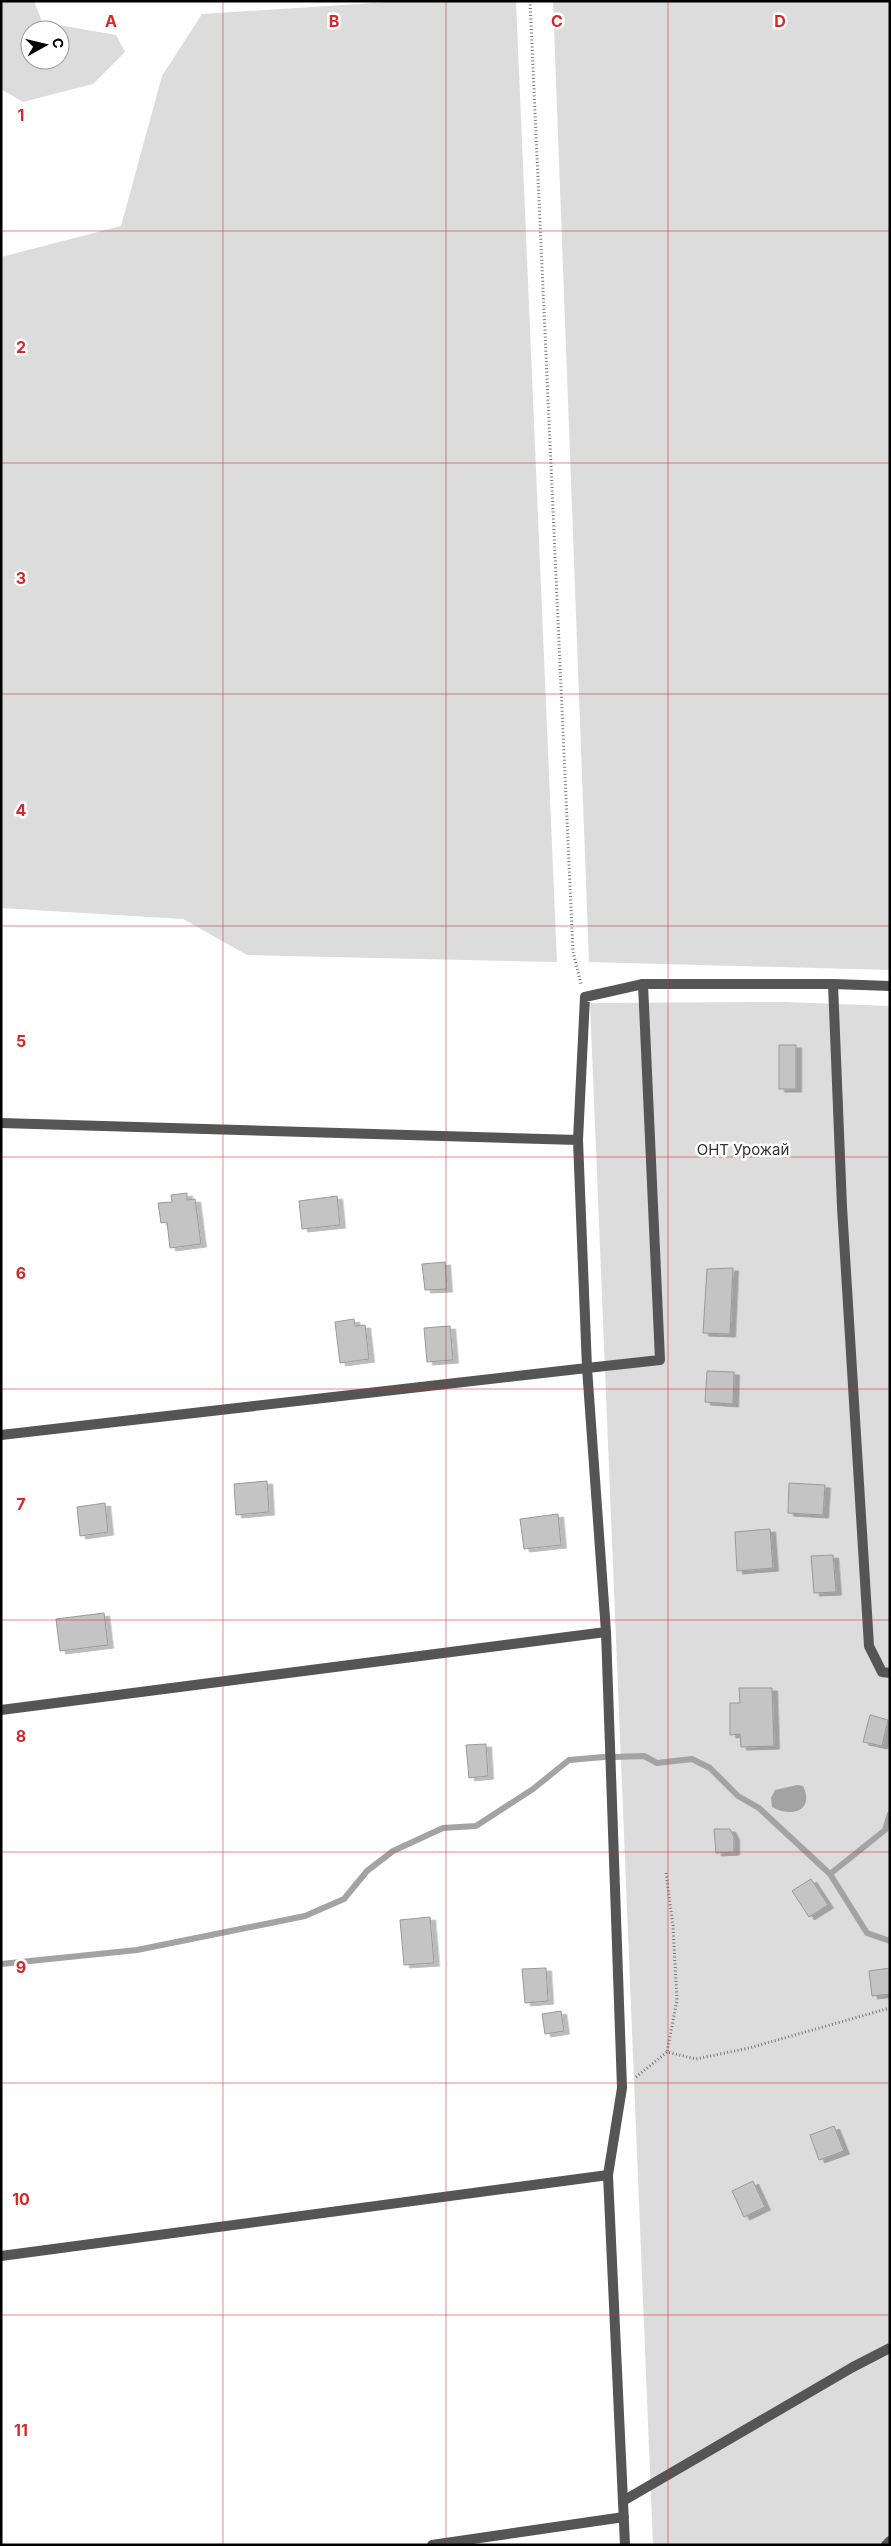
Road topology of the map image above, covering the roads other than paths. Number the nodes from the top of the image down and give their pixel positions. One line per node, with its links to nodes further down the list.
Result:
1 (643, 984): 2 (street); 5 (street); 6 (street)
2 (833, 984): 3 (street); 9 (street)
3 (890, 986)
4 (1, 1123): 5 (street)
5 (578, 1140): 6 (street)
6 (587, 1368): 7 (street); 8 (street)
7 (1, 1435)
8 (606, 1632): 10 (street); 11 (street)
9 (890, 1673)
10 (1, 1710)
11 (608, 2175): 12 (street); 14 (street)
12 (1, 2256)
13 (890, 2348): 14 (street)
14 (623, 2501): 15 (street)
15 (624, 2517): 17 (street); 18 (street)
16 (890, 2541): 19 (street)
17 (432, 2545)
18 (625, 2545)
19 (886, 2545)

